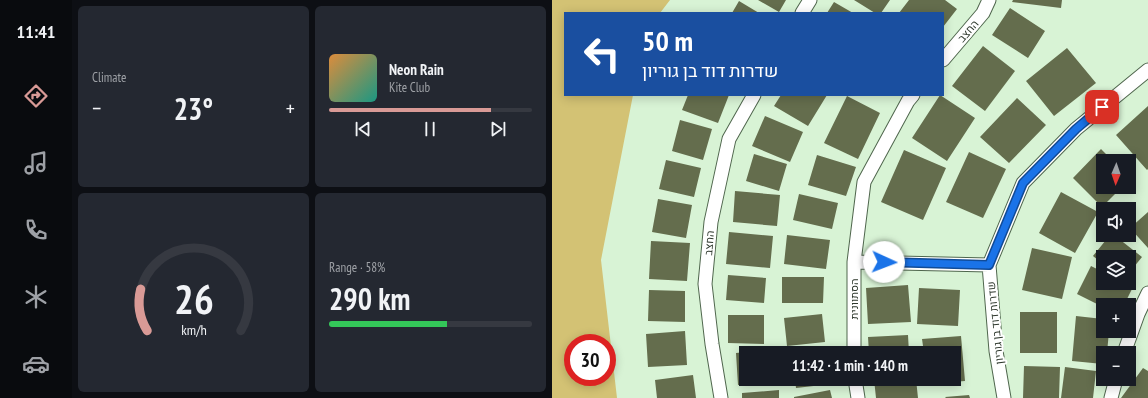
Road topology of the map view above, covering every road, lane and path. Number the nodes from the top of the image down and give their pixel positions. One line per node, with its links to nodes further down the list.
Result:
1 (810, 0): 3 (street)
2 (989, 0): 4 (street, החצב)
3 (803, 12)
4 (944, 59)
5 (1148, 70): 9 (street, שדרות דוד בן גוריון)
6 (753, 96): 15 (street, החצב)
7 (912, 96): 8 (street)
8 (854, 262): 9 (street); 11 (street, הסתוונית)
9 (989, 265): 17 (street, שדרות דוד בן גוריון)
10 (1148, 293): 12 (street)
11 (854, 346)
12 (1127, 346)
13 (856, 386): 16 (street)
14 (1114, 386): 18 (street)
15 (721, 398)
16 (858, 398)
17 (1004, 398)
18 (1111, 398)

